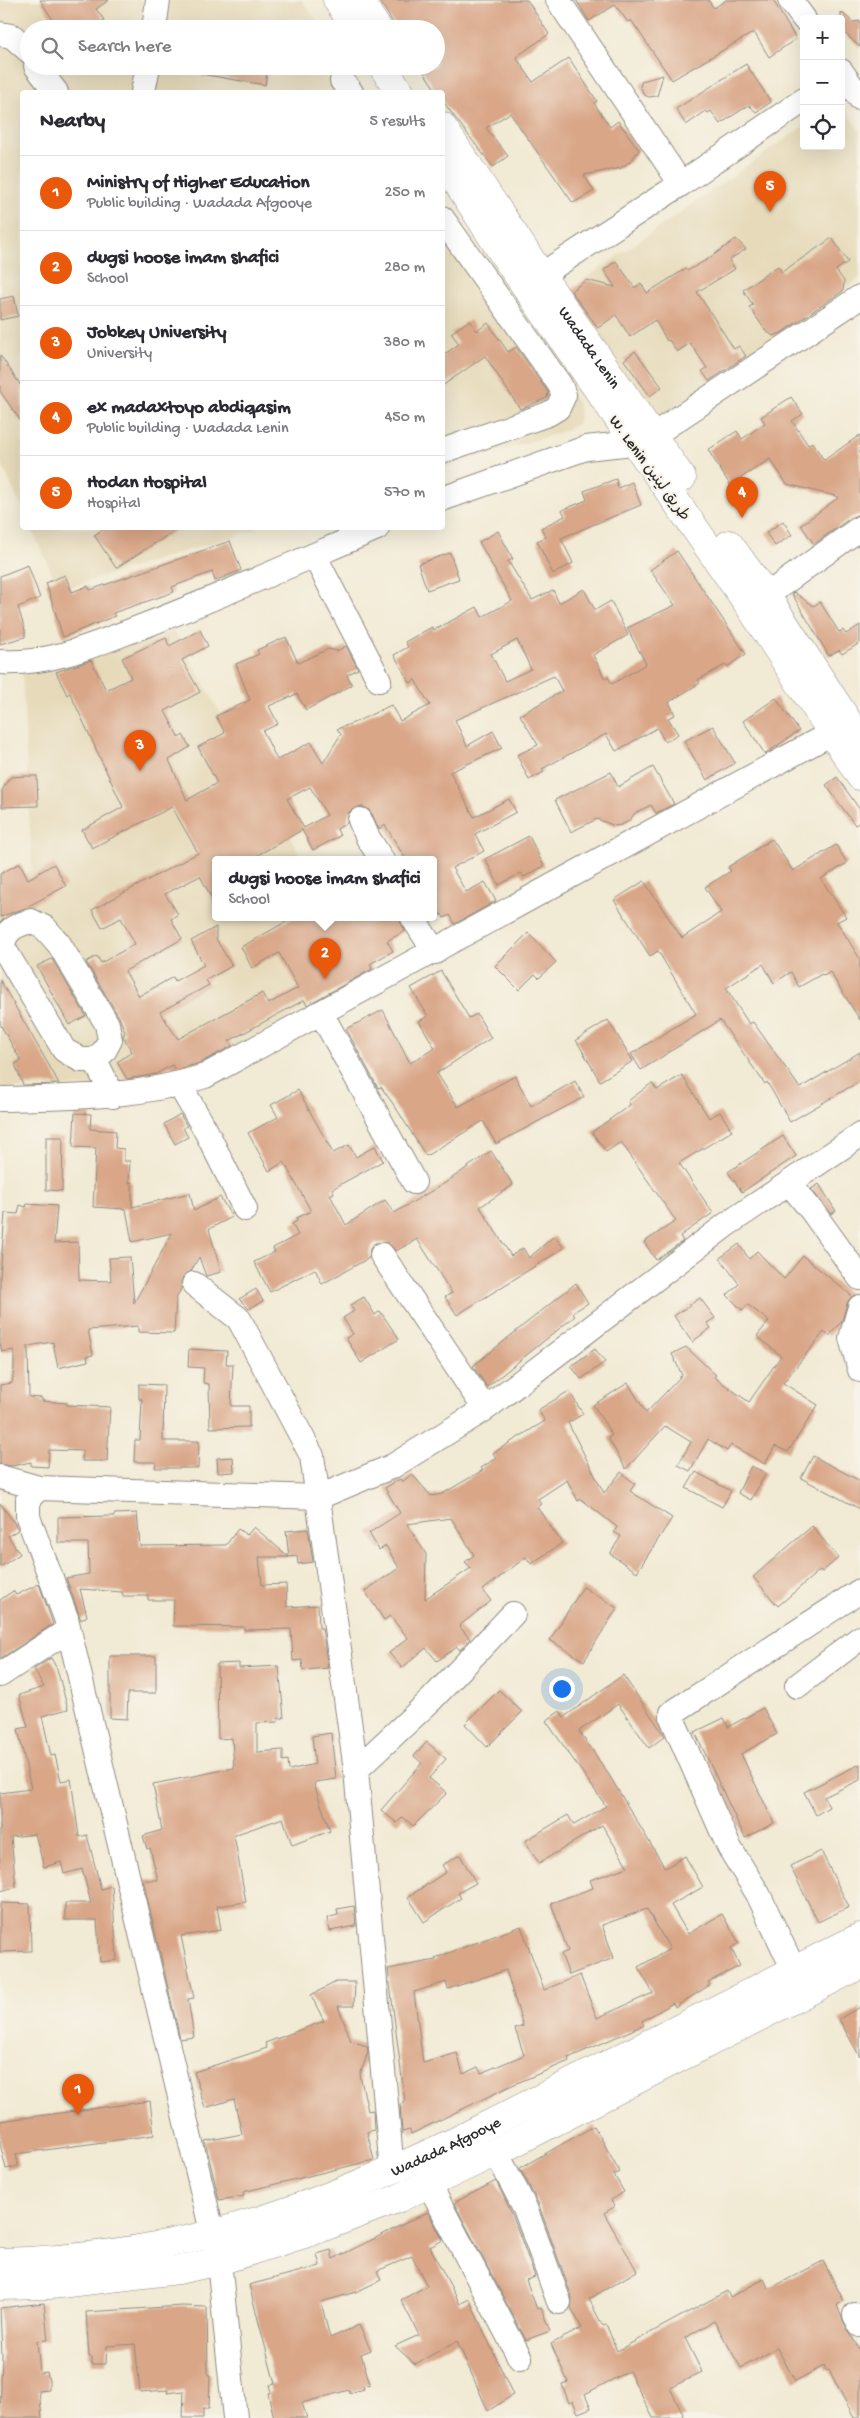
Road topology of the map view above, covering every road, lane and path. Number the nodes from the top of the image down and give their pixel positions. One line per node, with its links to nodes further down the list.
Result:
1 (158, 0): 7 (street)
2 (337, 0): 8 (main road)
3 (360, 0): 9 (main road)
4 (558, 0): 25 (street)
5 (790, 0): 6 (street)
6 (801, 15)
7 (155, 20)
8 (350, 20)
9 (372, 20)
10 (0, 34): 11 (street)
11 (20, 43)
12 (846, 70): 21 (street)
13 (43, 75): 17 (street)
14 (388, 75): 19 (main road)
15 (409, 75): 20 (main road)
16 (146, 79): 18 (street)
17 (54, 90)
18 (129, 90)
19 (399, 90)
20 (419, 90)
21 (860, 98)
22 (800, 103): 25 (street)
23 (445, 131): 28 (main road, Wadada Lenin)
24 (445, 164): 27 (main road, W. Lenin طريق لينين)
25 (681, 184): 28 (street)
26 (445, 222): 29 (street)
27 (507, 260): 29 (street); 31 (main road, W. Lenin طريق لينين)
28 (541, 275): 31 (main road, Wadada Lenin)
29 (485, 279): 32 (street)
30 (860, 297): 31 (street)
31 (642, 439): 33 (street); 37 (main road, Wadada Lenin)
32 (445, 450)
33 (445, 498)
34 (860, 528): 37 (street)
35 (372, 530): 36 (street)
36 (314, 555): 38 (street); 39 (street)
37 (758, 601): 40 (main road, Wadada Lenin)
38 (0, 662)
39 (379, 680)
40 (849, 739): 41 (main road); 45 (street)
41 (860, 776)
42 (360, 820): 43 (street)
43 (379, 856)
44 (415, 921): 45 (street)
45 (435, 952): 46 (street)
46 (320, 1013): 48 (street); 52 (street)
47 (95, 1060): 47 (street); 49 (street)
48 (179, 1084): 49 (street); 54 (street)
49 (113, 1096): 50 (street)
50 (0, 1099)
51 (860, 1135): 53 (street)
52 (414, 1182)
53 (789, 1183): 56 (street); 60 (street)
54 (245, 1209)
55 (382, 1255): 60 (street)
56 (860, 1278)
57 (194, 1284): 63 (street)
58 (860, 1307): 59 (street)
59 (860, 1370)
60 (485, 1409): 63 (street)
61 (0, 1477): 62 (street)
62 (40, 1488): 63 (street); 66 (street)
63 (318, 1497): 70 (street)
64 (860, 1591): 73 (street)
65 (513, 1614): 70 (street)
66 (67, 1631): 68 (street); 77 (street)
67 (860, 1638): 69 (street)
68 (0, 1675)
69 (796, 1686)
70 (356, 1770): 75 (street)
71 (860, 1937): 73 (main road, Wadada Afgooye)
72 (860, 1965): 74 (main road, Wadada Afgooye)
73 (794, 1970): 75 (main road, Wadada Afgooye)
74 (496, 2152): 76 (main road, Wadada Afgooye); 81 (street)
75 (392, 2171): 77 (main road, Wadada Afgooye)
76 (429, 2184): 78 (main road, Wadada Afgooye); 82 (street)
77 (212, 2234): 78 (street); 79 (main road, Wadada Afgooye)
78 (218, 2261): 80 (main road, Wadada Afgooye); 83 (street)
79 (0, 2262)
80 (0, 2286)
81 (559, 2302)
82 (520, 2358)
83 (235, 2418)

